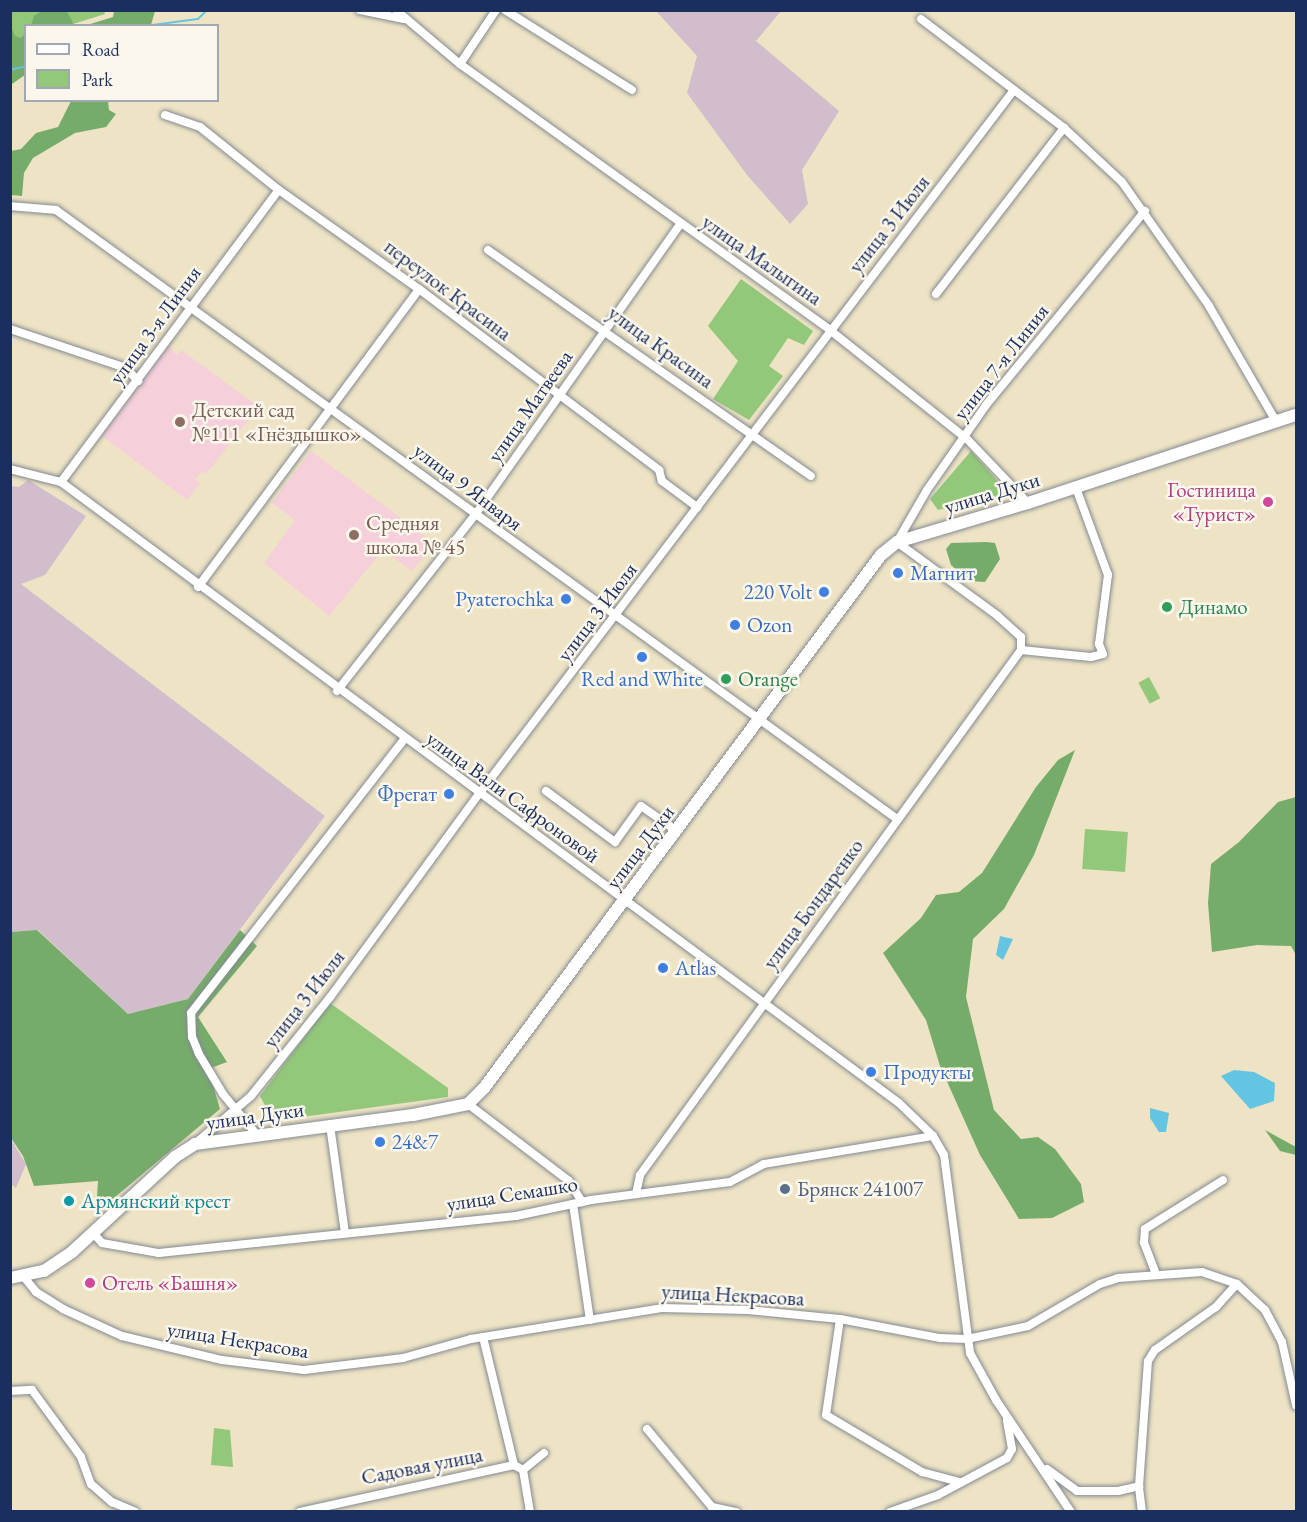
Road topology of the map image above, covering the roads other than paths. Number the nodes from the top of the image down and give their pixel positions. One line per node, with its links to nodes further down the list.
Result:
1 (360, 10): 5 (street, улица Малыгина)
2 (396, 10): 5 (street, улица Малыгина)
3 (496, 10): 7 (street)
4 (505, 10): 8 (street)
5 (406, 19): 7 (street, улица Малыгина)
6 (921, 19): 9 (street)
7 (460, 64): 15 (street, улица Малыгина)
8 (632, 90)
9 (1014, 90): 11 (street); 22 (street, улица 3 Июля)
10 (165, 115): 12 (street, переулок Красина)
11 (1064, 129): 14 (street); 18 (street)
12 (279, 190): 17 (street, переулок Красина); 19 (street, улица 3-я Линия)
13 (10, 206): 19 (street, улица 9 Января)
14 (1145, 211): 27 (street); 29 (street, улица 7-я Линия)
15 (680, 224): 21 (street, улица Матвеева); 22 (street, улица Малыгина)
16 (488, 250): 21 (street, улица Красина)
17 (419, 289): 24 (street, переулок Красина); 25 (street)
18 (936, 294)
19 (190, 305): 23 (street, улица 3-я Линия); 25 (street, улица 9 Января)
20 (10, 329): 23 (street)
21 (606, 330): 24 (street, улица Матвеева); 28 (street, улица Красина)
22 (830, 330): 28 (street, улица 3 Июля); 29 (street, улица Малыгина)
23 (138, 381): 32 (street, улица 3-я Линия)
24 (560, 396): 35 (street, переулок Красина); 36 (street, улица Матвеева)
25 (330, 406): 36 (street, улица 9 Января); 38 (street)
26 (1296, 415): 27 (main road, улица Дуки)
27 (1276, 421): 33 (main road, улица Дуки)
28 (752, 435): 31 (street, улица Красина); 35 (street, улица 3 Июля)
29 (966, 438): 34 (street, улица Малыгина); 37 (street, улица 7-я Линия)
30 (10, 469): 32 (street, улица Вали Сафроновой)
31 (811, 476)
32 (61, 482): 38 (street, улица Вали Сафроновой)
33 (1076, 488): 34 (main road, улица Дуки); 40 (street)
34 (1028, 503): 37 (main road, улица Дуки)
35 (697, 507): 39 (street, улица 3 Июля)
36 (475, 515): 39 (street, улица 9 Января); 41 (street, улица Матвеева)
37 (897, 542): 40 (street); 42 (main road, улица Дуки)
38 (198, 587): 41 (street, улица Вали Сафроновой)
39 (617, 616): 42 (street, улица 9 Января); 45 (street, улица 3 Июля)
40 (1021, 650): 46 (street, улица Бондаренко)
41 (337, 691): 43 (street, улица Вали Сафроновой)
42 (759, 721): 46 (street, улица 9 Января); 47 (main road, улица Дуки)
43 (404, 739): 45 (street, улица Вали Сафроновой); 51 (street)
44 (546, 791): 47 (street)
45 (479, 794): 48 (street, улица Вали Сафроновой); 51 (street, улица 3 Июля)
46 (897, 819): 49 (street, улица Бондаренко)
47 (677, 831): 48 (main road, улица Дуки)
48 (624, 901): 49 (street, улица Вали Сафроновой); 50 (main road, улица Дуки)
49 (762, 1005): 54 (street, улица Вали Сафроновой); 57 (street, улица Бондаренко)
50 (468, 1104): 52 (main road, улица Дуки); 58 (street)
51 (236, 1110): 53 (street); 55 (street, улица 3 Июля)
52 (330, 1125): 53 (main road, улица Дуки); 60 (street)
53 (257, 1135): 55 (main road, улица Дуки)
54 (933, 1136): 57 (street, улица Семашко); 69 (street, улица Вали Сафроновой)
55 (195, 1144): 61 (main road, улица Дуки)
56 (1223, 1180): 62 (street)
57 (636, 1194): 58 (street, улица Семашко)
58 (582, 1202): 59 (street, улица Семашко)
59 (573, 1204): 60 (street, улица Семашко); 67 (street)
60 (345, 1233): 61 (street, улица Семашко)
61 (94, 1234): 63 (main road, улица Дуки)
62 (1156, 1274): 65 (street, улица Некрасова); 69 (street, улица Некрасова)
63 (24, 1277): 64 (main road, улица Дуки); 68 (street, улица Некрасова)
64 (10, 1278)
65 (1237, 1284): 71 (street, улица Некрасова); 79 (street)
66 (840, 1319): 67 (street, улица Некрасова); 69 (street, улица Некрасова); 78 (street)
67 (590, 1320): 68 (street, улица Некрасова)
68 (483, 1336): 75 (street)
69 (967, 1339): 72 (street, улица Вали Сафроновой)
70 (10, 1391): 80 (street)
71 (1296, 1405)
72 (1007, 1417): 76 (street, улица Вали Сафроновой); 78 (street)
73 (647, 1430): 83 (street)
74 (544, 1453): 77 (street)
75 (514, 1465): 77 (street, Садовая улица); 81 (street, Садовая улица)
76 (1042, 1465): 79 (street); 85 (street)
77 (523, 1470): 82 (street)
78 (960, 1482): 84 (street)
79 (1139, 1485): 86 (street)
80 (135, 1512)
81 (300, 1512)
82 (530, 1512)
83 (736, 1512)
84 (890, 1512)
85 (1071, 1512)
86 (1142, 1512)

